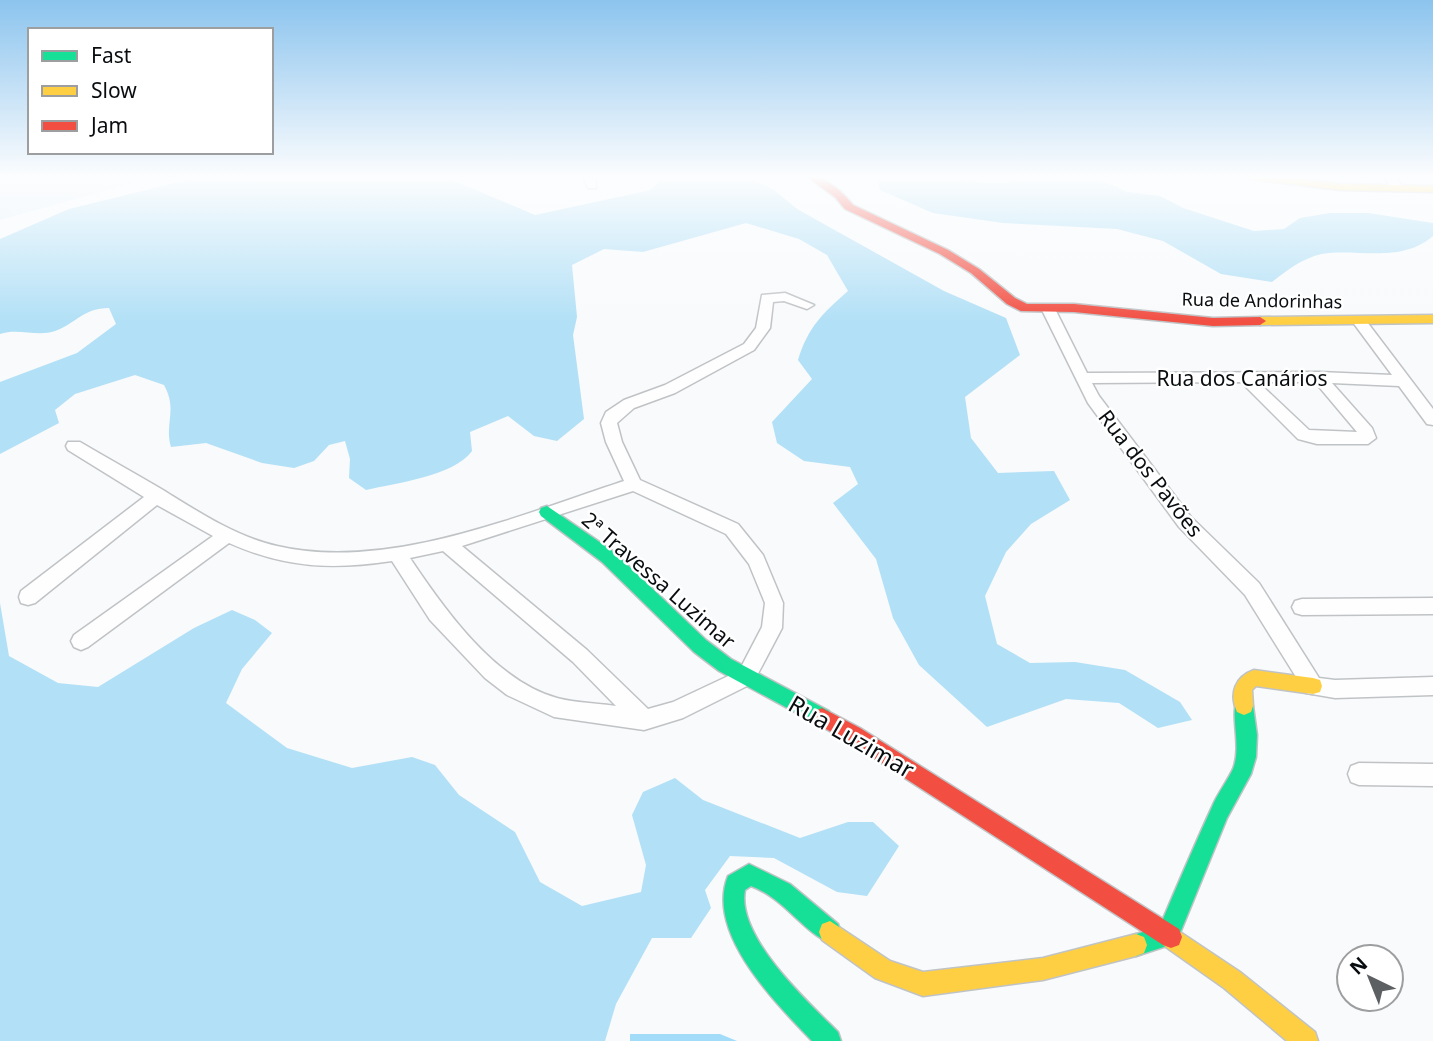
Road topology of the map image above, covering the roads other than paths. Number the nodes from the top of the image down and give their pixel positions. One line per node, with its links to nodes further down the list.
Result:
1 (888, 225): 3 (street, Rua de Andorinhas)
2 (807, 305): 12 (street)
3 (1049, 310): 5 (street, Rua de Andorinhas); 8 (street, Rua dos Pavões)
4 (1433, 319): 5 (street, Rua de Andorinhas)
5 (1359, 321): 9 (street)
6 (1244, 377): 7 (street, Rua dos Canários); 7 (street); 8 (street, Rua dos Canários)
7 (1319, 377): 9 (street, Rua dos Canários)
8 (1081, 378): 24 (street, Rua dos Pavões)
9 (1403, 381): 10 (street)
10 (1433, 420)
11 (74, 446): 13 (street)
12 (634, 484): 14 (street); 22 (street)
13 (158, 495): 15 (street); 18 (street)
14 (547, 512): 16 (street); 22 (street, 2ª Travessa Luzimar)
15 (227, 535): 17 (street); 21 (street)
16 (446, 542): 17 (street); 25 (street)
17 (397, 554): 25 (street)
18 (27, 597)
19 (1303, 607): 20 (street)
20 (1433, 607)
21 (81, 641)
22 (746, 677): 25 (street); 28 (street, Rua Luzimar)
23 (1433, 686): 24 (street)
24 (1316, 687): 28 (street)
25 (644, 720)
26 (1359, 774): 27 (street)
27 (1433, 775)
28 (1168, 934): 29 (street); 30 (street, Rua Luzimar)
29 (829, 1041)
30 (1306, 1041)

